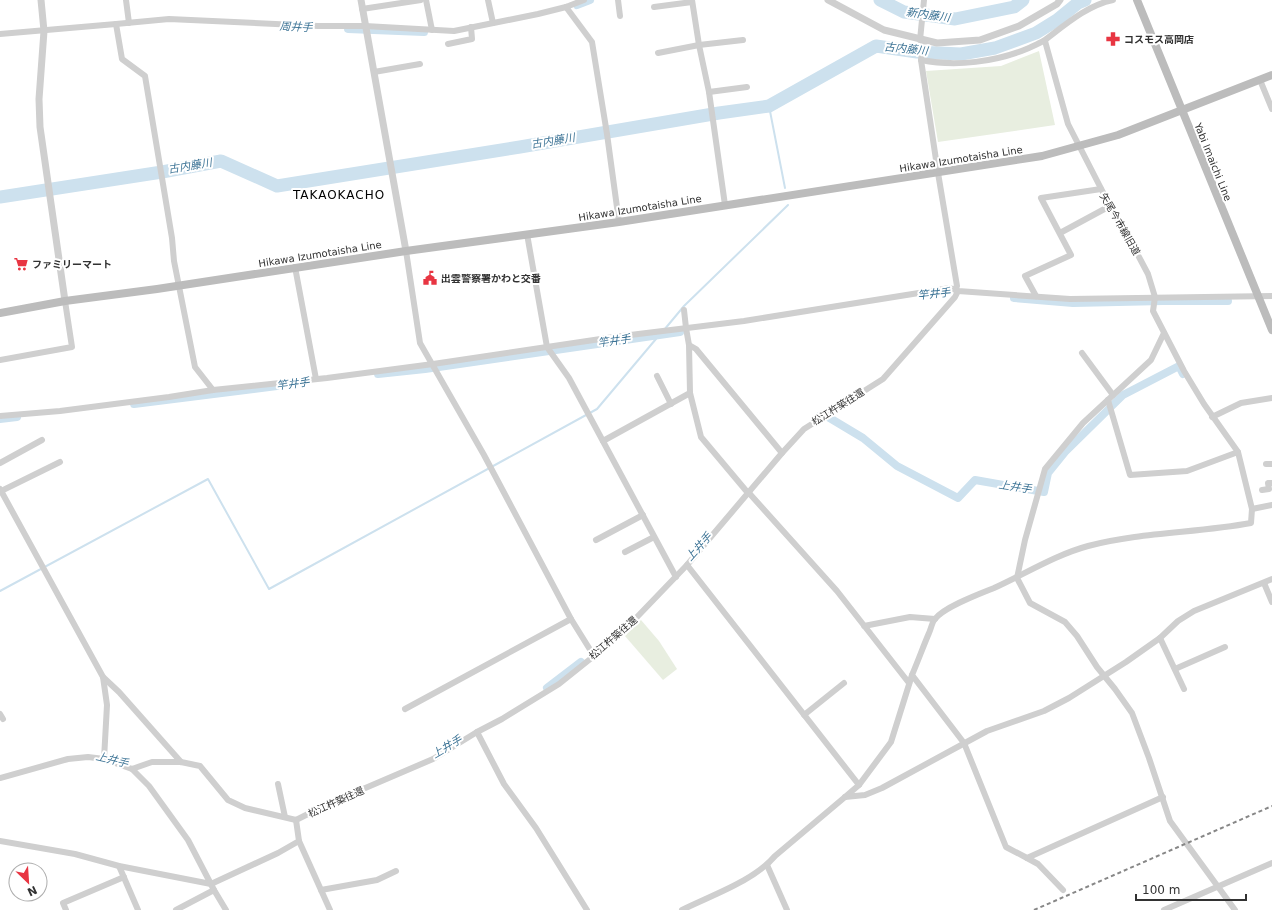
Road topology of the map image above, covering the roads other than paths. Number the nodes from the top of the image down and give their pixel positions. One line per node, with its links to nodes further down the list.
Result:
1 (42, 0): 25 (street)
2 (126, 0): 19 (street)
3 (361, 0): 17 (street)
4 (421, 0): 17 (street)
5 (426, 0): 24 (street)
6 (488, 0): 20 (street)
7 (584, 0): 15 (street)
8 (618, 0): 18 (street)
9 (828, 0): 28 (street)
10 (924, 0): 28 (street)
11 (1060, 0): 28 (street)
12 (1114, 0): 29 (street)
13 (1137, 0): 41 (main road, Yabi Imaichi Line)
14 (692, 1): 16 (street); 31 (street)
15 (566, 7): 20 (street); 47 (street)
16 (654, 7)
17 (362, 9): 22 (street)
18 (620, 16)
19 (129, 23): 21 (street); 22 (street)
20 (493, 23): 23 (street)
21 (116, 24): 25 (street); 52 (street)
22 (365, 26): 24 (street); 35 (street)
23 (471, 27): 24 (street); 30 (street)
24 (432, 30)
25 (44, 31): 26 (street); 58 (street)
26 (0, 34)
27 (743, 40): 31 (street)
28 (922, 40): 33 (street)
29 (1045, 41): 33 (street); 42 (street, 矢尾今市線旧道)
30 (448, 44)
31 (699, 45): 32 (street); 39 (street)
32 (658, 53)
33 (921, 60): 43 (street)
34 (420, 64): 35 (street)
35 (374, 72): 50 (street)
36 (1272, 75): 37 (main road, Hikawa Izumotaisha Line)
37 (1260, 80): 40 (street); 41 (main road, Hikawa Izumotaisha Line)
38 (747, 87): 39 (street)
39 (709, 92): 45 (street)
40 (1272, 109)
41 (1181, 110): 42 (main road, Hikawa Izumotaisha Line); 57 (main road, Yabi Imaichi Line)
42 (1078, 146): 43 (main road, Hikawa Izumotaisha Line); 44 (street, 矢尾今市線旧道)
43 (938, 173): 45 (main road, Hikawa Izumotaisha Line); 53 (street)
44 (1101, 189): 46 (street, 矢尾今市線旧道); 48 (street)
45 (725, 205): 47 (main road, Hikawa Izumotaisha Line)
46 (1110, 206): 48 (street); 56 (street, 矢尾今市線旧道)
47 (619, 222): 49 (main road, Hikawa Izumotaisha Line)
48 (1060, 233): 54 (street)
49 (527, 234): 50 (main road, Hikawa Izumotaisha Line); 65 (street)
50 (406, 251): 51 (main road, Hikawa Izumotaisha Line); 68 (street)
51 (295, 268): 52 (main road, Hikawa Izumotaisha Line); 70 (street)
52 (180, 285): 58 (main road, Hikawa Izumotaisha Line); 71 (street)
53 (957, 290): 54 (street); 61 (street); 82 (street, 松江杵築往還)
54 (1036, 296): 56 (street)
55 (1272, 296): 57 (street)
56 (1155, 297): 57 (street); 63 (street, 矢尾今市線旧道)
57 (1258, 297): 62 (main road, Yabi Imaichi Line)
58 (65, 301): 60 (main road, Hikawa Izumotaisha Line); 67 (street)
59 (684, 310): 61 (street)
60 (0, 313)
61 (686, 328): 64 (street); 65 (street)
62 (1272, 330)
63 (1164, 333): 73 (street); 78 (street, 矢尾今市線旧道)
64 (689, 345): 72 (street); 82 (street)
65 (547, 347): 68 (street); 80 (street)
66 (1082, 353): 73 (street)
67 (0, 360)
68 (432, 364): 70 (street); 101 (street)
69 (656, 376): 76 (street)
70 (316, 379): 71 (street)
71 (213, 390): 77 (street)
72 (690, 394): 76 (street); 88 (street)
73 (1113, 395): 75 (street)
74 (1272, 398): 78 (street)
75 (1108, 400): 81 (street); 97 (street)
76 (671, 404): 80 (street)
77 (0, 416)
78 (1212, 417): 81 (street, 矢尾今市線旧道)
79 (42, 440): 84 (street)
80 (603, 441): 91 (street)
81 (1238, 452): 90 (street)
82 (782, 453): 88 (street, 松江杵築往還)
83 (60, 462): 86 (street)
84 (0, 463)
85 (1272, 483): 87 (street)
86 (1, 490): 110 (street)
87 (1262, 490)
88 (748, 493): 95 (street, 松江杵築往還); 103 (street)
89 (1272, 505): 90 (street)
90 (1252, 509): 97 (street)
91 (643, 515): 92 (street); 93 (street)
92 (654, 537): 94 (street); 96 (street)
93 (596, 540)
94 (625, 552)
95 (687, 565): 96 (street, 松江杵築往還); 115 (street)
96 (676, 577): 106 (street, 松江杵築往還)
97 (1017, 578): 102 (street); 109 (street)
98 (1272, 579): 99 (street)
99 (1264, 583): 100 (street); 104 (street)
100 (1272, 602)
101 (571, 619): 106 (street); 114 (street)
102 (935, 619): 103 (street); 108 (street)
103 (864, 626): 112 (street)
104 (1160, 638): 107 (street); 109 (street)
105 (1225, 647): 107 (street)
106 (594, 656): 116 (street, 松江杵築往還)
107 (1174, 669): 113 (street)
108 (912, 675): 112 (street); 117 (street)
109 (1103, 676): 117 (street); 124 (street)
110 (103, 677): 118 (street); 119 (street)
111 (844, 683): 115 (street)
112 (909, 683): 123 (street)
113 (1184, 689)
114 (405, 709)
115 (804, 715): 123 (street)
116 (477, 732): 127 (street, 松江杵築往還); 146 (street)
117 (964, 743): 125 (street); 130 (street)
118 (104, 759): 120 (street); 121 (street)
119 (180, 762): 120 (street, 松江杵築往還); 126 (street, 松江杵築往還)
120 (132, 769): 136 (street)
121 (0, 778)
122 (278, 784): 126 (street)
123 (859, 784): 125 (street)
124 (1163, 797): 130 (street); 137 (street)
125 (846, 798): 132 (street)
126 (285, 817): 127 (street, 松江杵築往還)
127 (296, 820): 129 (street)
128 (0, 841): 133 (street)
129 (299, 841): 136 (street); 139 (street)
130 (1027, 858): 140 (street)
131 (1272, 863): 137 (street)
132 (767, 865): 147 (street); 148 (street)
133 (119, 866): 135 (street); 136 (street)
134 (396, 871): 139 (street)
135 (124, 877): 141 (street); 142 (street)
136 (211, 884): 138 (street)
137 (1218, 886): 149 (street); 150 (street)
138 (214, 890): 143 (street); 144 (street)
139 (321, 890): 145 (street)
140 (1063, 890)
141 (66, 910)
142 (138, 910)
143 (176, 910)
144 (226, 910)
145 (330, 910)
146 (587, 910)
147 (682, 910)
148 (787, 910)
149 (1164, 910)
150 (1235, 910)

